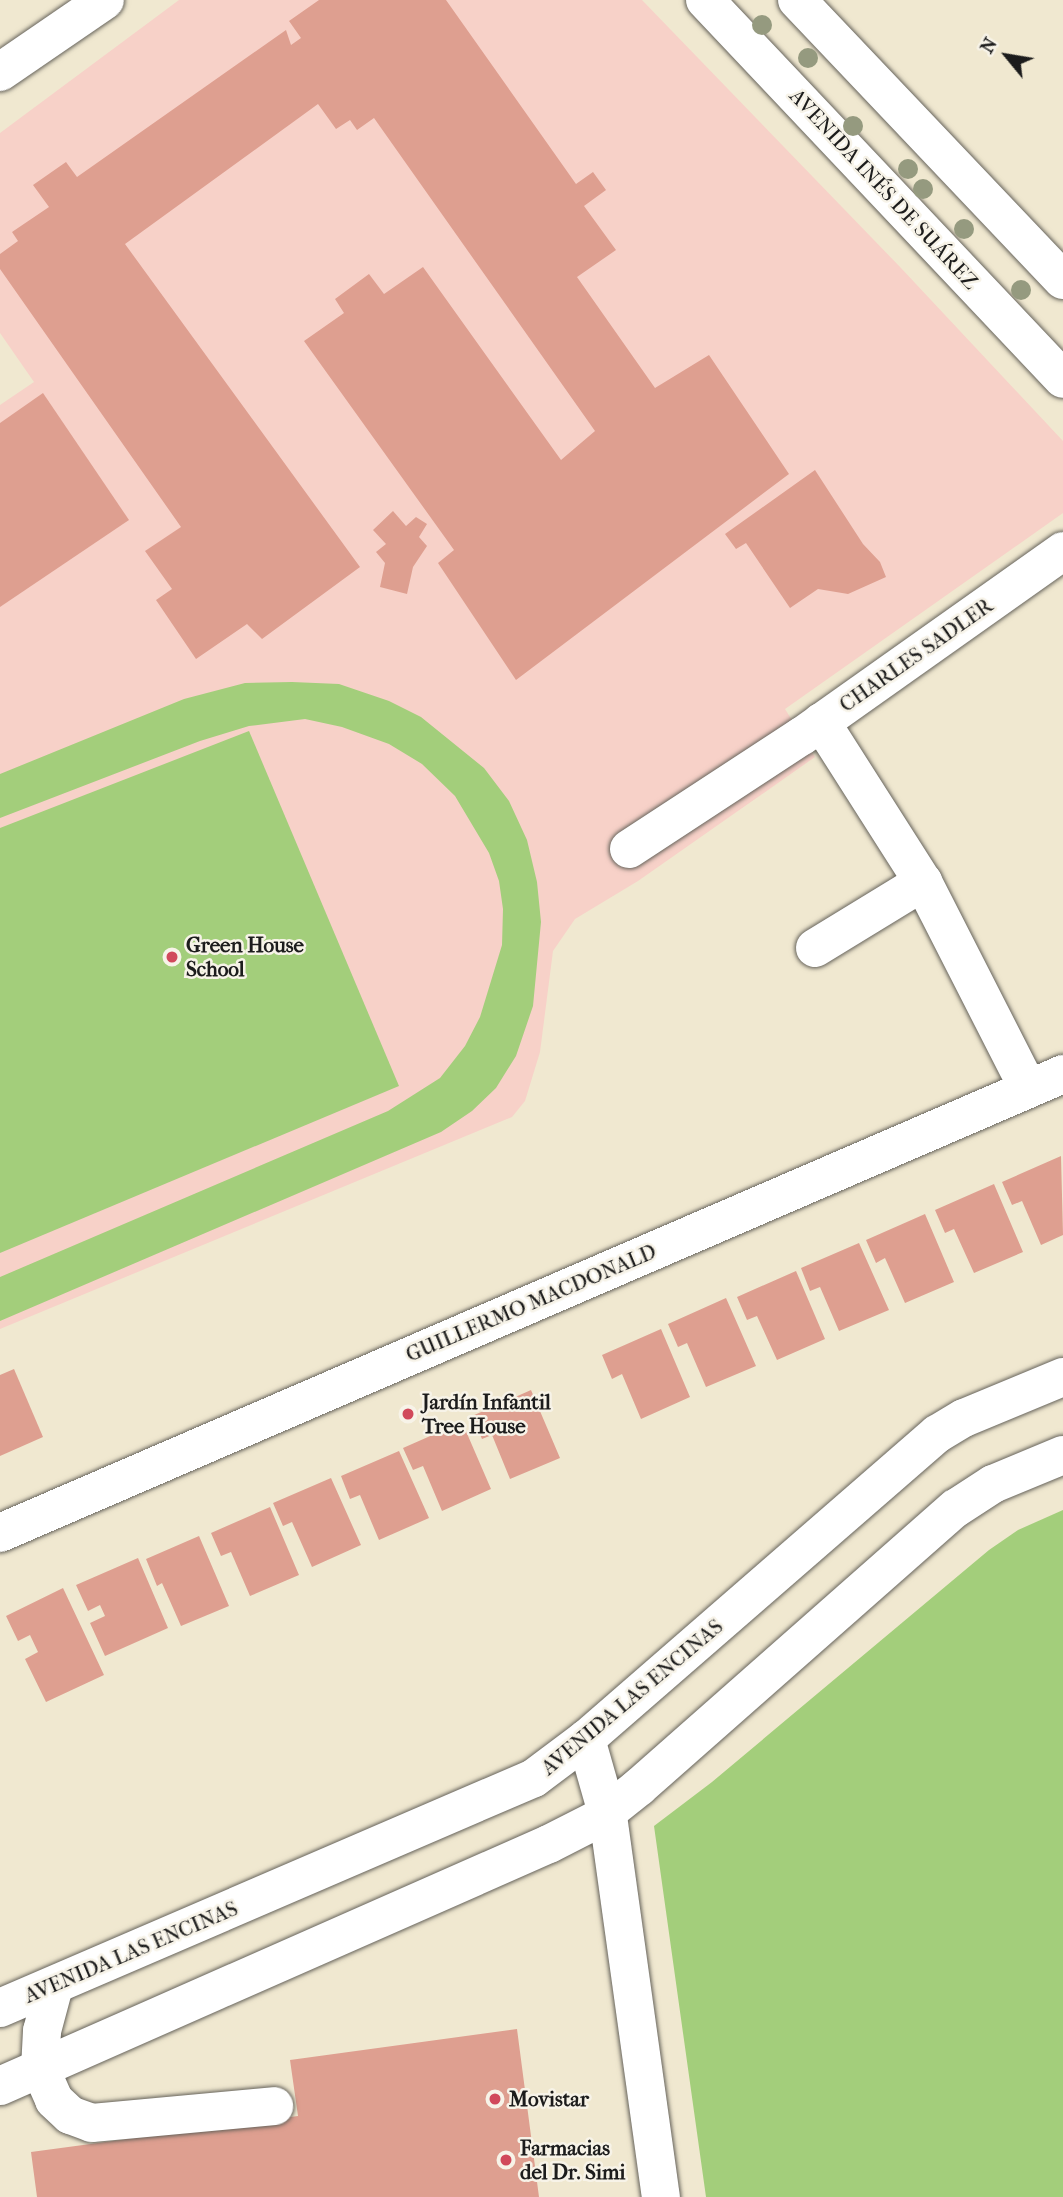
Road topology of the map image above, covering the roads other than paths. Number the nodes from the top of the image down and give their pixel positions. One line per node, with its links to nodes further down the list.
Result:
1 (105, 0): 4 (street)
2 (705, 0): 6 (street, AVENIDA INÉS DE SUÁREZ)
3 (797, 0): 5 (street)
4 (0, 72)
5 (1063, 280)
6 (1063, 379)
7 (1063, 551): 8 (street, CHARLES SADLER)
8 (821, 722): 9 (street); 10 (street, CHARLES SADLER)
9 (629, 849)
10 (923, 882): 11 (street); 13 (street, CHARLES SADLER)
11 (815, 948)
12 (1063, 1074): 13 (street, GUILLERMO MACDONALD)
13 (1028, 1088): 16 (street, GUILLERMO MACDONALD)
14 (1063, 1377): 17 (street, AVENIDA LAS ENCINAS)
15 (1063, 1455): 18 (street)
16 (0, 1533)
17 (586, 1739): 18 (street); 19 (street, AVENIDA LAS ENCINAS)
18 (607, 1813): 21 (street); 24 (street)
19 (54, 1986): 20 (street, AVENIDA LAS ENCINAS); 21 (street)
20 (0, 2008)
21 (40, 2068): 22 (street); 23 (street)
22 (0, 2086)
23 (274, 2106)
24 (661, 2197)

